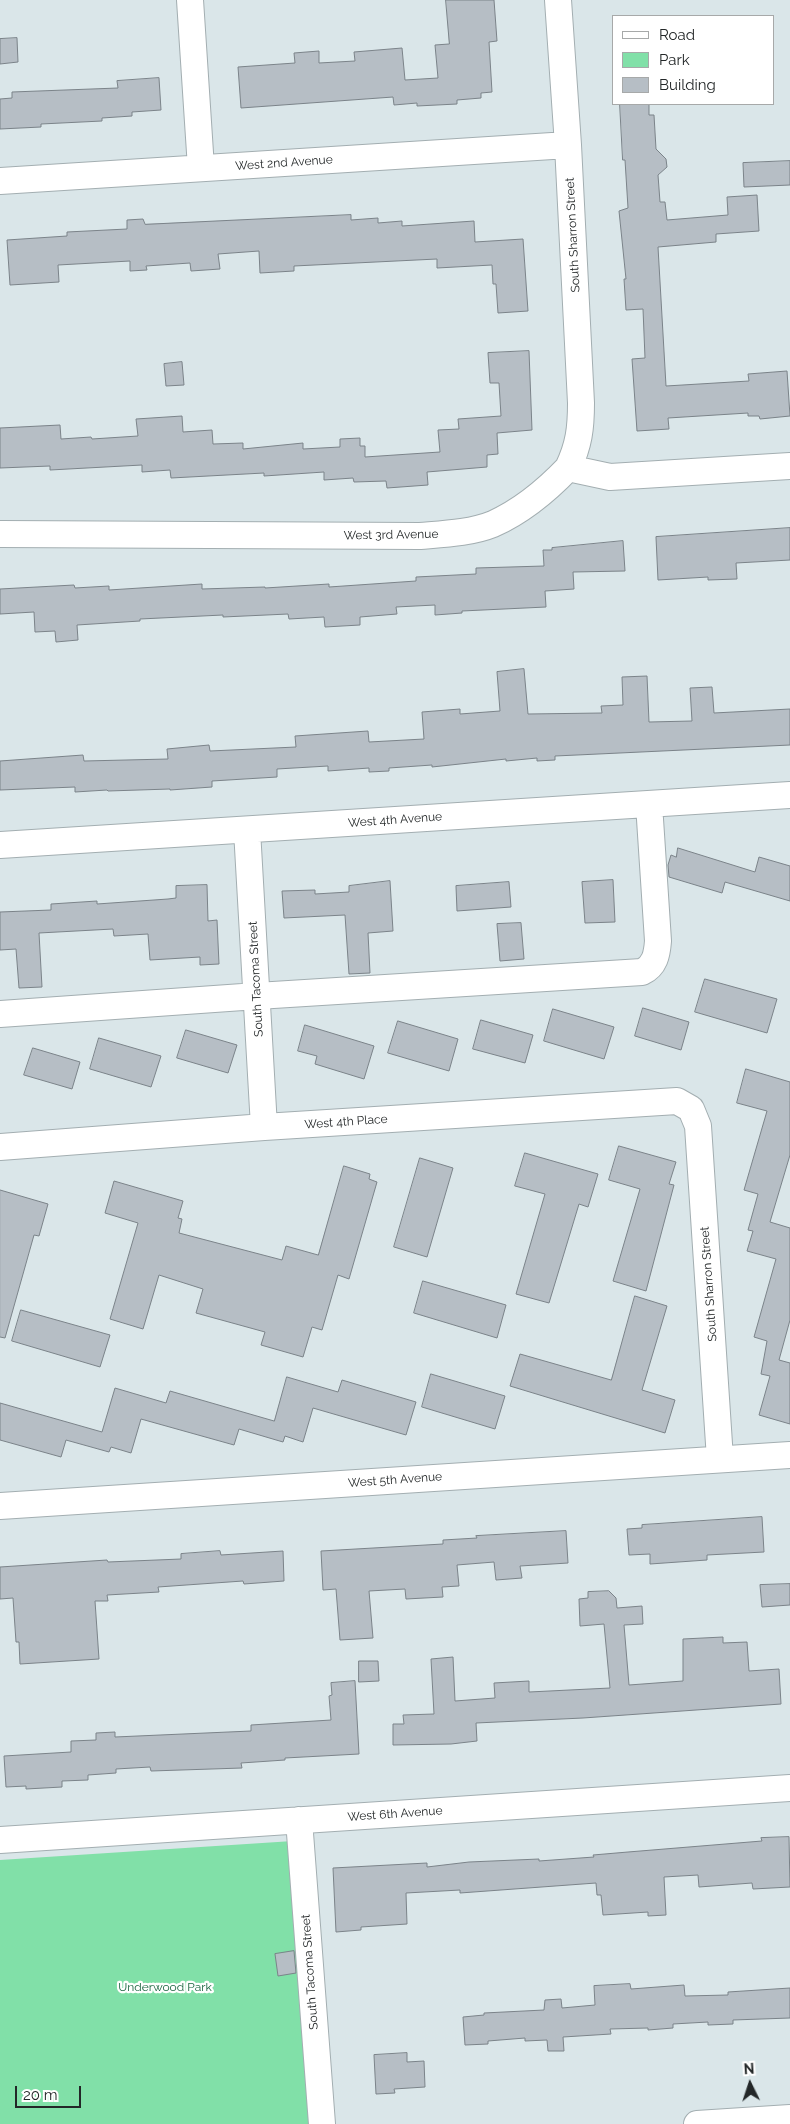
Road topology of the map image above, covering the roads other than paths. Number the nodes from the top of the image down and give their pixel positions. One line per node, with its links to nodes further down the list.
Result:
1 (190, 0): 4 (street)
2 (558, 0): 3 (street, South Sharron Street)
3 (568, 145): 4 (street, West 2nd Avenue); 7 (street, South Sharron Street)
4 (201, 168): 5 (street, West 2nd Avenue)
5 (0, 181)
6 (790, 466): 7 (street)
7 (568, 468): 8 (street, West 3rd Avenue)
8 (0, 534)
9 (790, 795): 10 (street, West 4th Avenue)
10 (649, 804): 11 (street, West 4th Avenue); 13 (street)
11 (247, 830): 12 (street, West 4th Avenue); 13 (street, South Tacoma Street)
12 (0, 845)
13 (256, 996): 14 (street); 16 (street, South Tacoma Street)
14 (0, 1014)
15 (691, 1109): 16 (street, West 4th Place); 19 (street, South Sharron Street)
16 (264, 1127): 17 (street, West 4th Place)
17 (0, 1147)
18 (790, 1455): 19 (street, West 5th Avenue)
19 (720, 1460): 20 (street, West 5th Avenue)
20 (0, 1506)
21 (790, 1788): 22 (street, West 6th Avenue)
22 (299, 1820): 23 (street, West 6th Avenue); 25 (street, South Tacoma Street)
23 (0, 1840)
24 (790, 2118): 26 (street)
25 (322, 2124)
26 (697, 2124)

